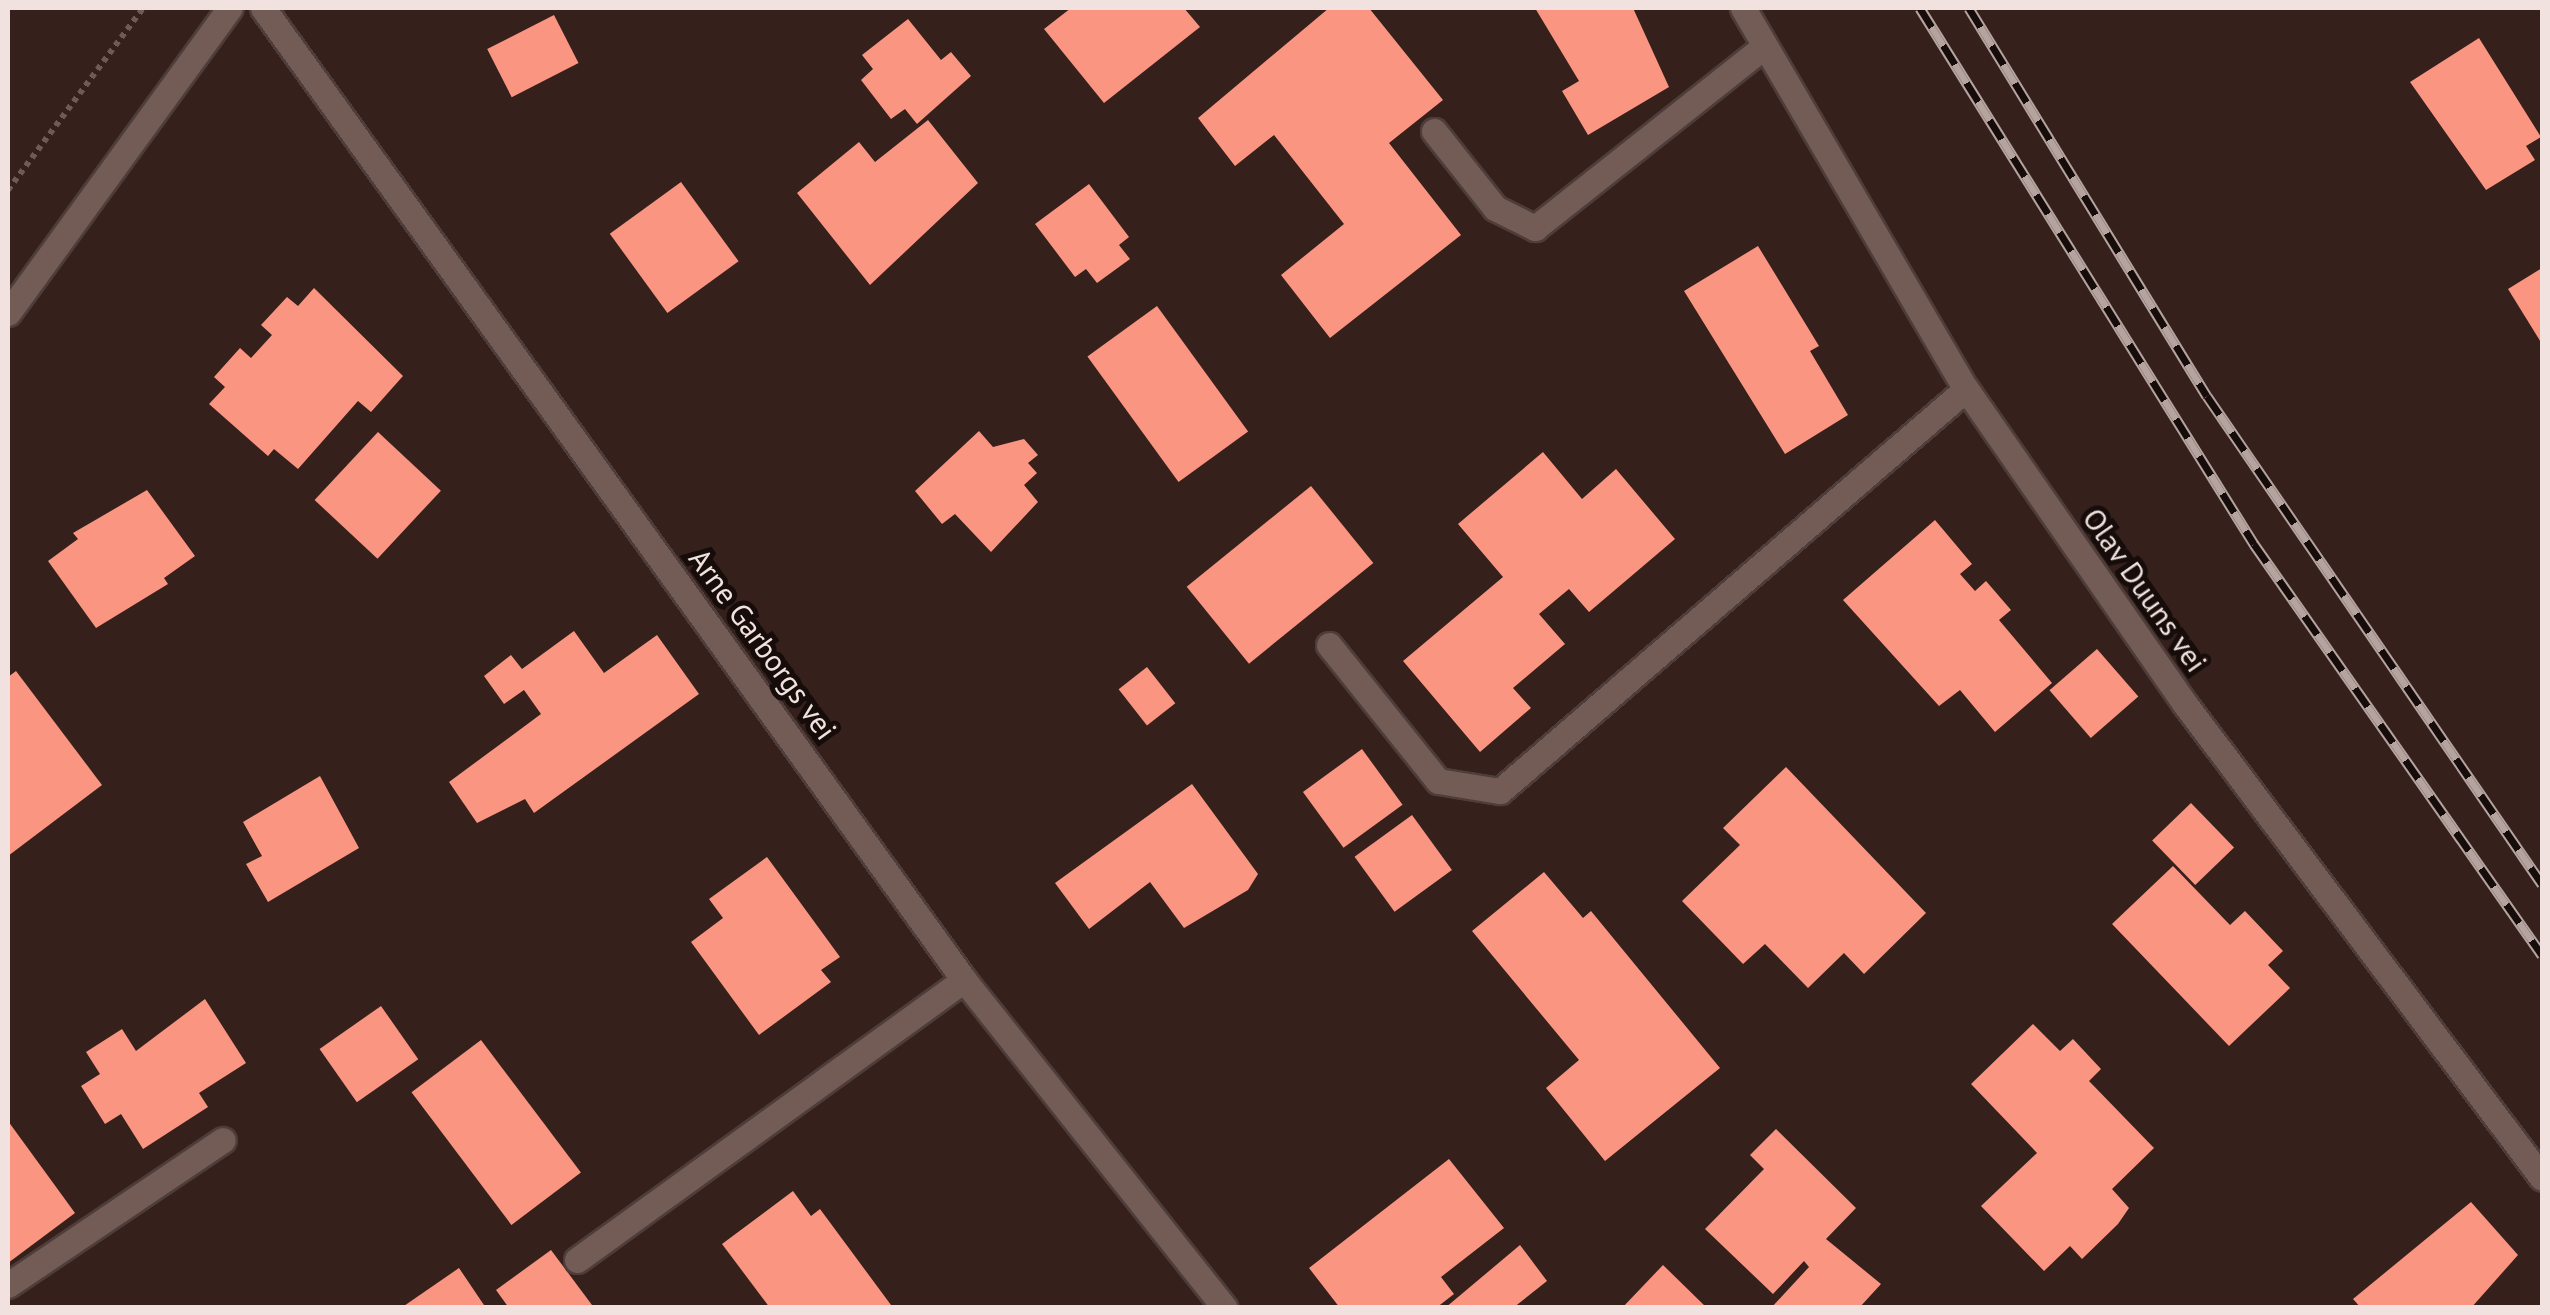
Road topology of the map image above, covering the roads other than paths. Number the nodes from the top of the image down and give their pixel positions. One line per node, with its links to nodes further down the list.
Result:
1 (230, 8): 6 (street)
2 (263, 8): 9 (street, Arne Garborgs vei)
3 (1743, 8): 4 (street, Olav Duuns vei)
4 (1763, 48): 5 (street); 7 (street, Olav Duuns vei)
5 (1434, 131)
6 (10, 307)
7 (1966, 389): 8 (street); 11 (street, Olav Duuns vei)
8 (1328, 644)
9 (964, 980): 12 (street); 14 (street, Arne Garborgs vei)
10 (223, 1140): 13 (street)
11 (2542, 1178)
12 (577, 1260)
13 (8, 1286)
14 (1225, 1308)

